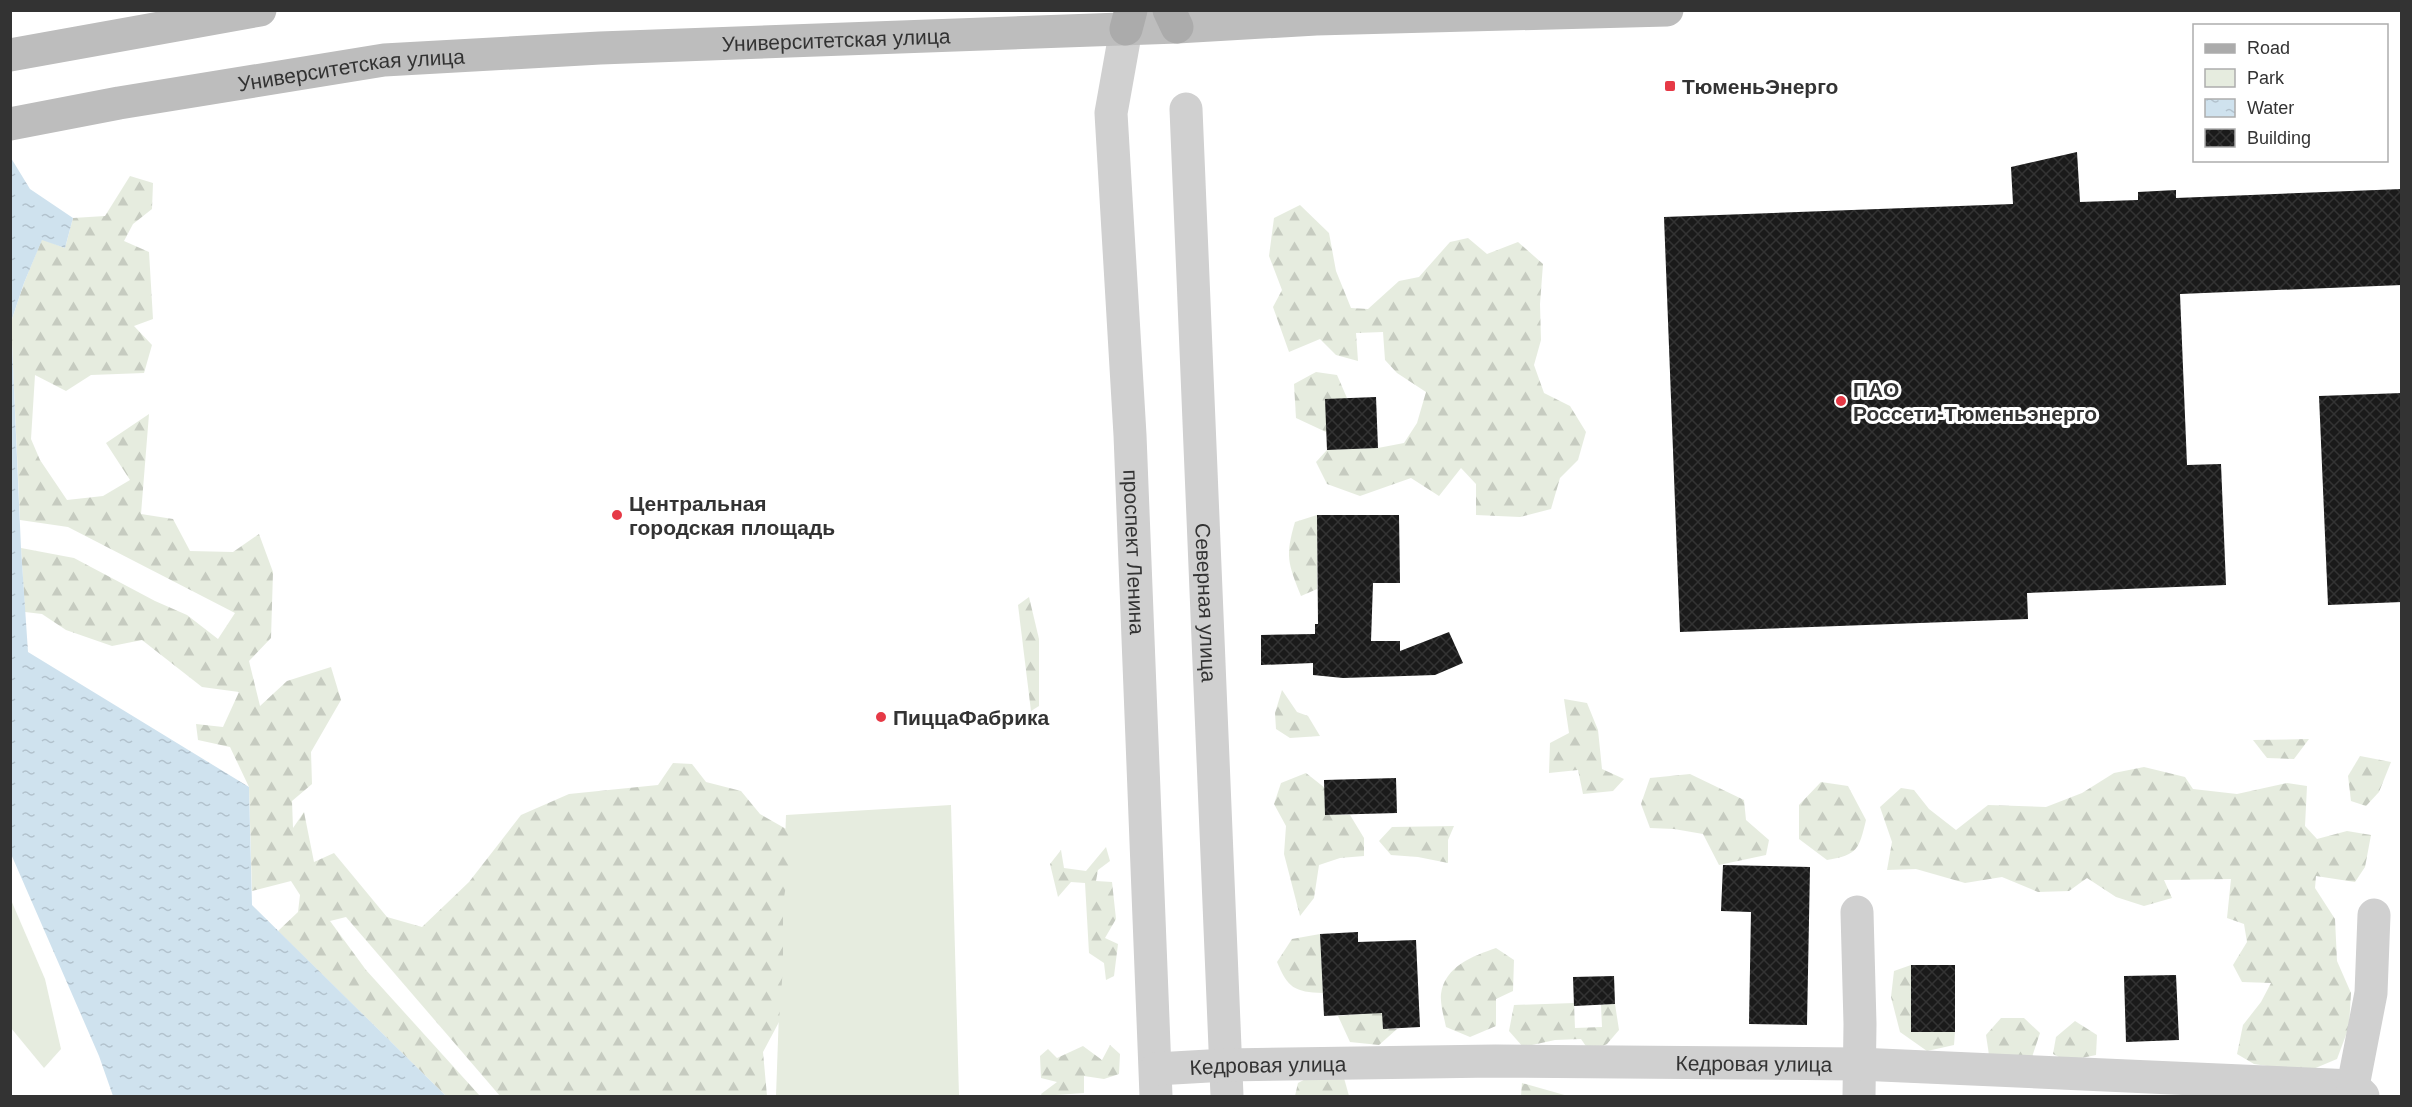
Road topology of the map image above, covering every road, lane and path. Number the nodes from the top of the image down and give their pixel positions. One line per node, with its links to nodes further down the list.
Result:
1 (260, 10): 5 (main road)
2 (1667, 10): 3 (main road, Университетская улица)
3 (1173, 19): 4 (main road, Университетская улица)
4 (1129, 20): 7 (main road, Университетская улица); 12 (street, проспект Ленина)
5 (10, 55)
6 (1186, 109): 11 (street, Северная улица)
7 (10, 124)
8 (1857, 912): 10 (street)
9 (2374, 915): 13 (street)
10 (1858, 1064): 11 (street, Кедровая улица); 13 (street, Кедровая улица); 14 (street)
11 (1226, 1081): 12 (street, Кедровая улица)
12 (1156, 1083)
13 (2358, 1091)
14 (1859, 1096)

